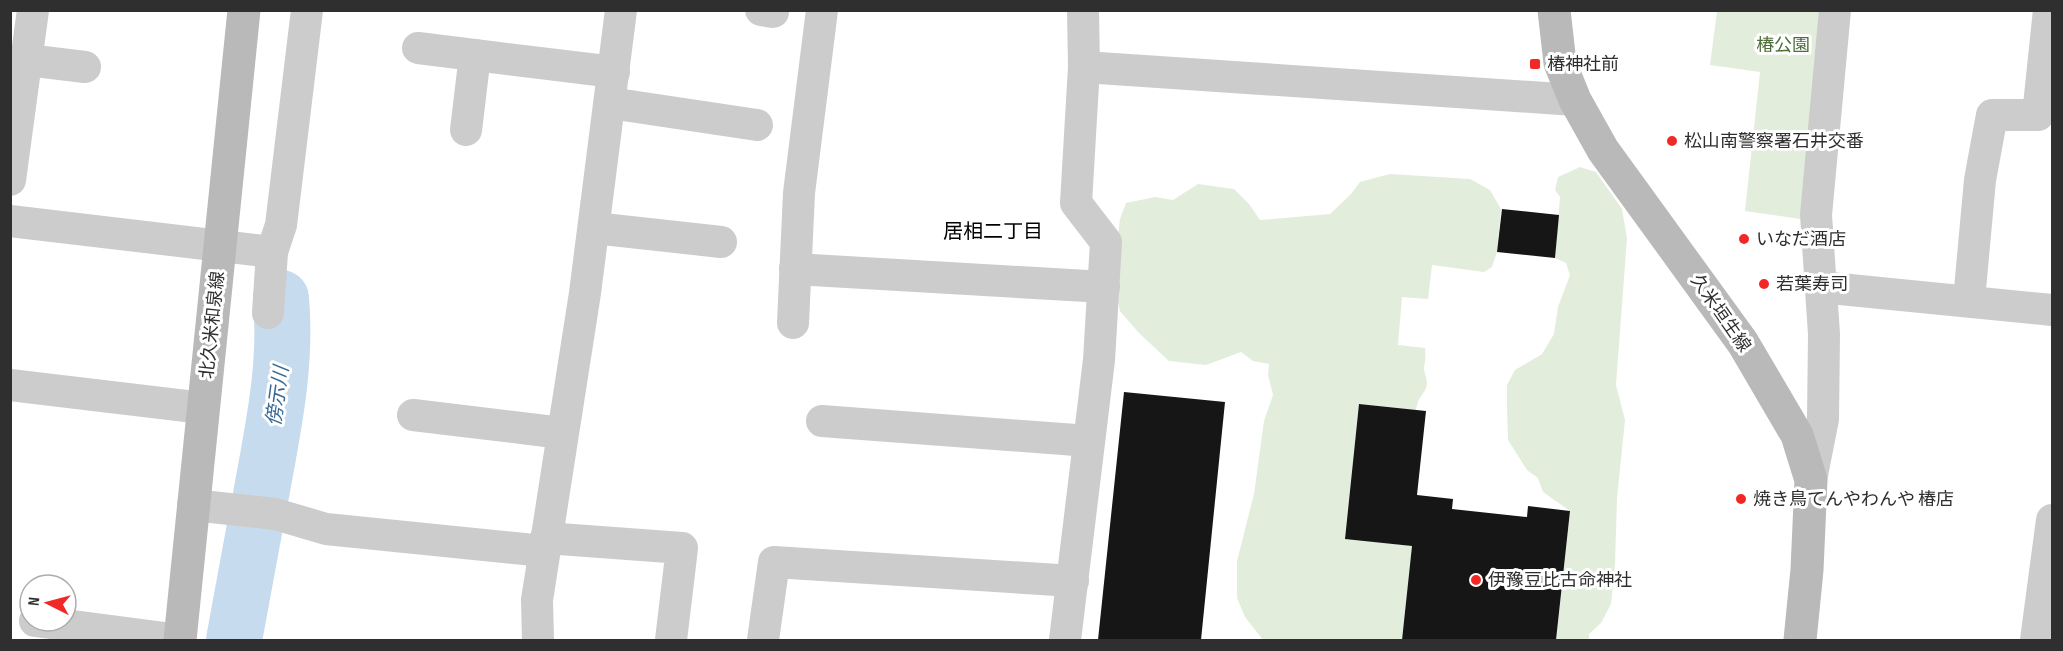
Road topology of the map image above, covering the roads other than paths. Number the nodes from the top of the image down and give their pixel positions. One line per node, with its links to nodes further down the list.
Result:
1 (33, 10): 12 (street)
2 (244, 10): 26 (main road, 北久米和泉線)
3 (307, 10): 27 (street)
4 (621, 10): 15 (street)
5 (822, 10): 28 (street)
6 (1083, 10): 14 (street)
7 (1554, 10): 16 (main road, 久米垣生線)
8 (1835, 10): 30 (street)
9 (2049, 10): 18 (street)
10 (418, 48): 11 (street)
11 (475, 55): 15 (street); 20 (street)
12 (27, 60): 13 (street); 21 (street)
13 (85, 67)
14 (1084, 67): 16 (street); 29 (street)
15 (614, 72): 17 (street)
16 (1575, 99): 41 (main road, 久米垣生線)
17 (610, 103): 19 (street); 24 (street)
18 (2045, 116): 31 (street)
19 (757, 125)
20 (466, 130)
21 (14, 139): 22 (street)
22 (10, 180)
23 (10, 221): 26 (street)
24 (594, 228): 25 (street); 39 (street)
25 (721, 242)
26 (220, 244): 27 (street); 36 (main road, 北久米和泉線)
27 (272, 252): 33 (street)
28 (795, 269): 29 (street); 34 (street)
29 (1104, 287): 40 (street)
30 (1820, 287): 31 (street); 41 (street)
31 (1969, 300): 32 (street)
32 (2052, 310)
33 (268, 313)
34 (793, 323)
35 (10, 385): 36 (street)
36 (203, 408): 42 (main road, 北久米和泉線)
37 (413, 415): 39 (street)
38 (822, 421): 40 (street)
39 (562, 433): 44 (street)
40 (1089, 441): 45 (street)
41 (1811, 480): 52 (main road, 久米垣生線)
42 (193, 505): 44 (street); 47 (main road, 北久米和泉線)
43 (2052, 520): 53 (street)
44 (545, 544): 48 (street); 49 (street)
45 (1073, 581): 50 (street); 51 (street)
46 (78, 627): 47 (street)
47 (180, 640)
48 (538, 640)
49 (671, 640)
50 (763, 640)
51 (1065, 640)
52 (1800, 640)
53 (2036, 640)

